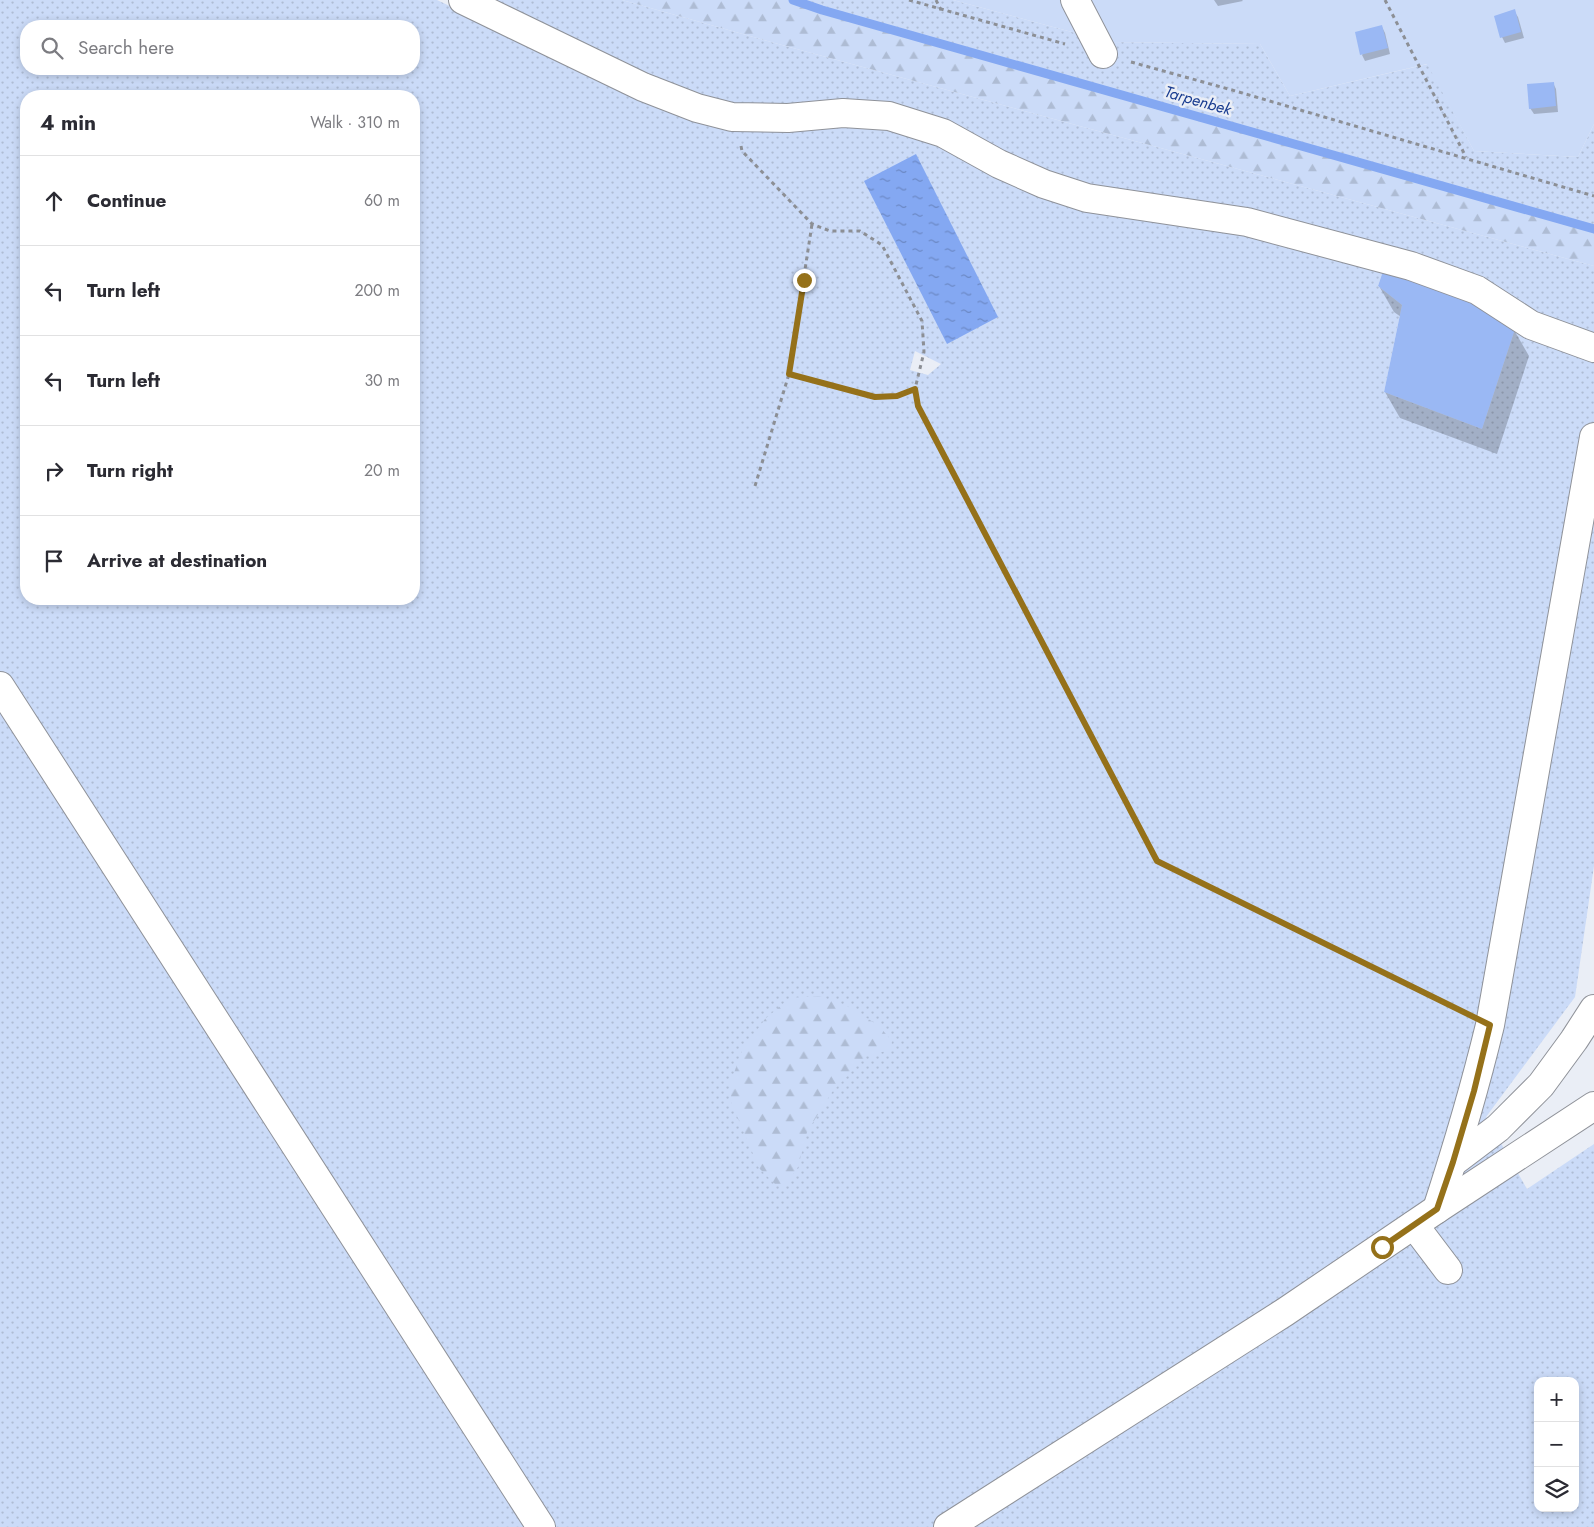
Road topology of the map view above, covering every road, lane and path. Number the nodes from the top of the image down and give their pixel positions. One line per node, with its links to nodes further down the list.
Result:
1 (464, 0): 8 (lane)
2 (909, 0): 6 (path)
3 (936, 0): 6 (path)
4 (1075, 0): 7 (lane)
5 (1385, 0): 9 (path)
6 (941, 10): 7 (path)
7 (1103, 54): 9 (path)
8 (732, 117): 11 (path); 12 (lane)
9 (1466, 158): 10 (path)
10 (1594, 196)
11 (812, 224): 13 (path); 14 (path)
12 (1594, 348)
13 (789, 374): 14 (path); 16 (path)
14 (915, 389): 19 (path)
15 (1594, 438): 19 (lane)
16 (755, 486)
17 (0, 686): 25 (lane)
18 (1594, 1009): 21 (lane)
19 (1490, 1025): 21 (lane)
20 (1594, 1106): 22 (lane)
21 (1453, 1162): 22 (lane)
22 (1437, 1209): 23 (lane)
23 (1414, 1225): 24 (lane); 26 (lane)
24 (1448, 1270)
25 (541, 1527)
26 (948, 1527)

